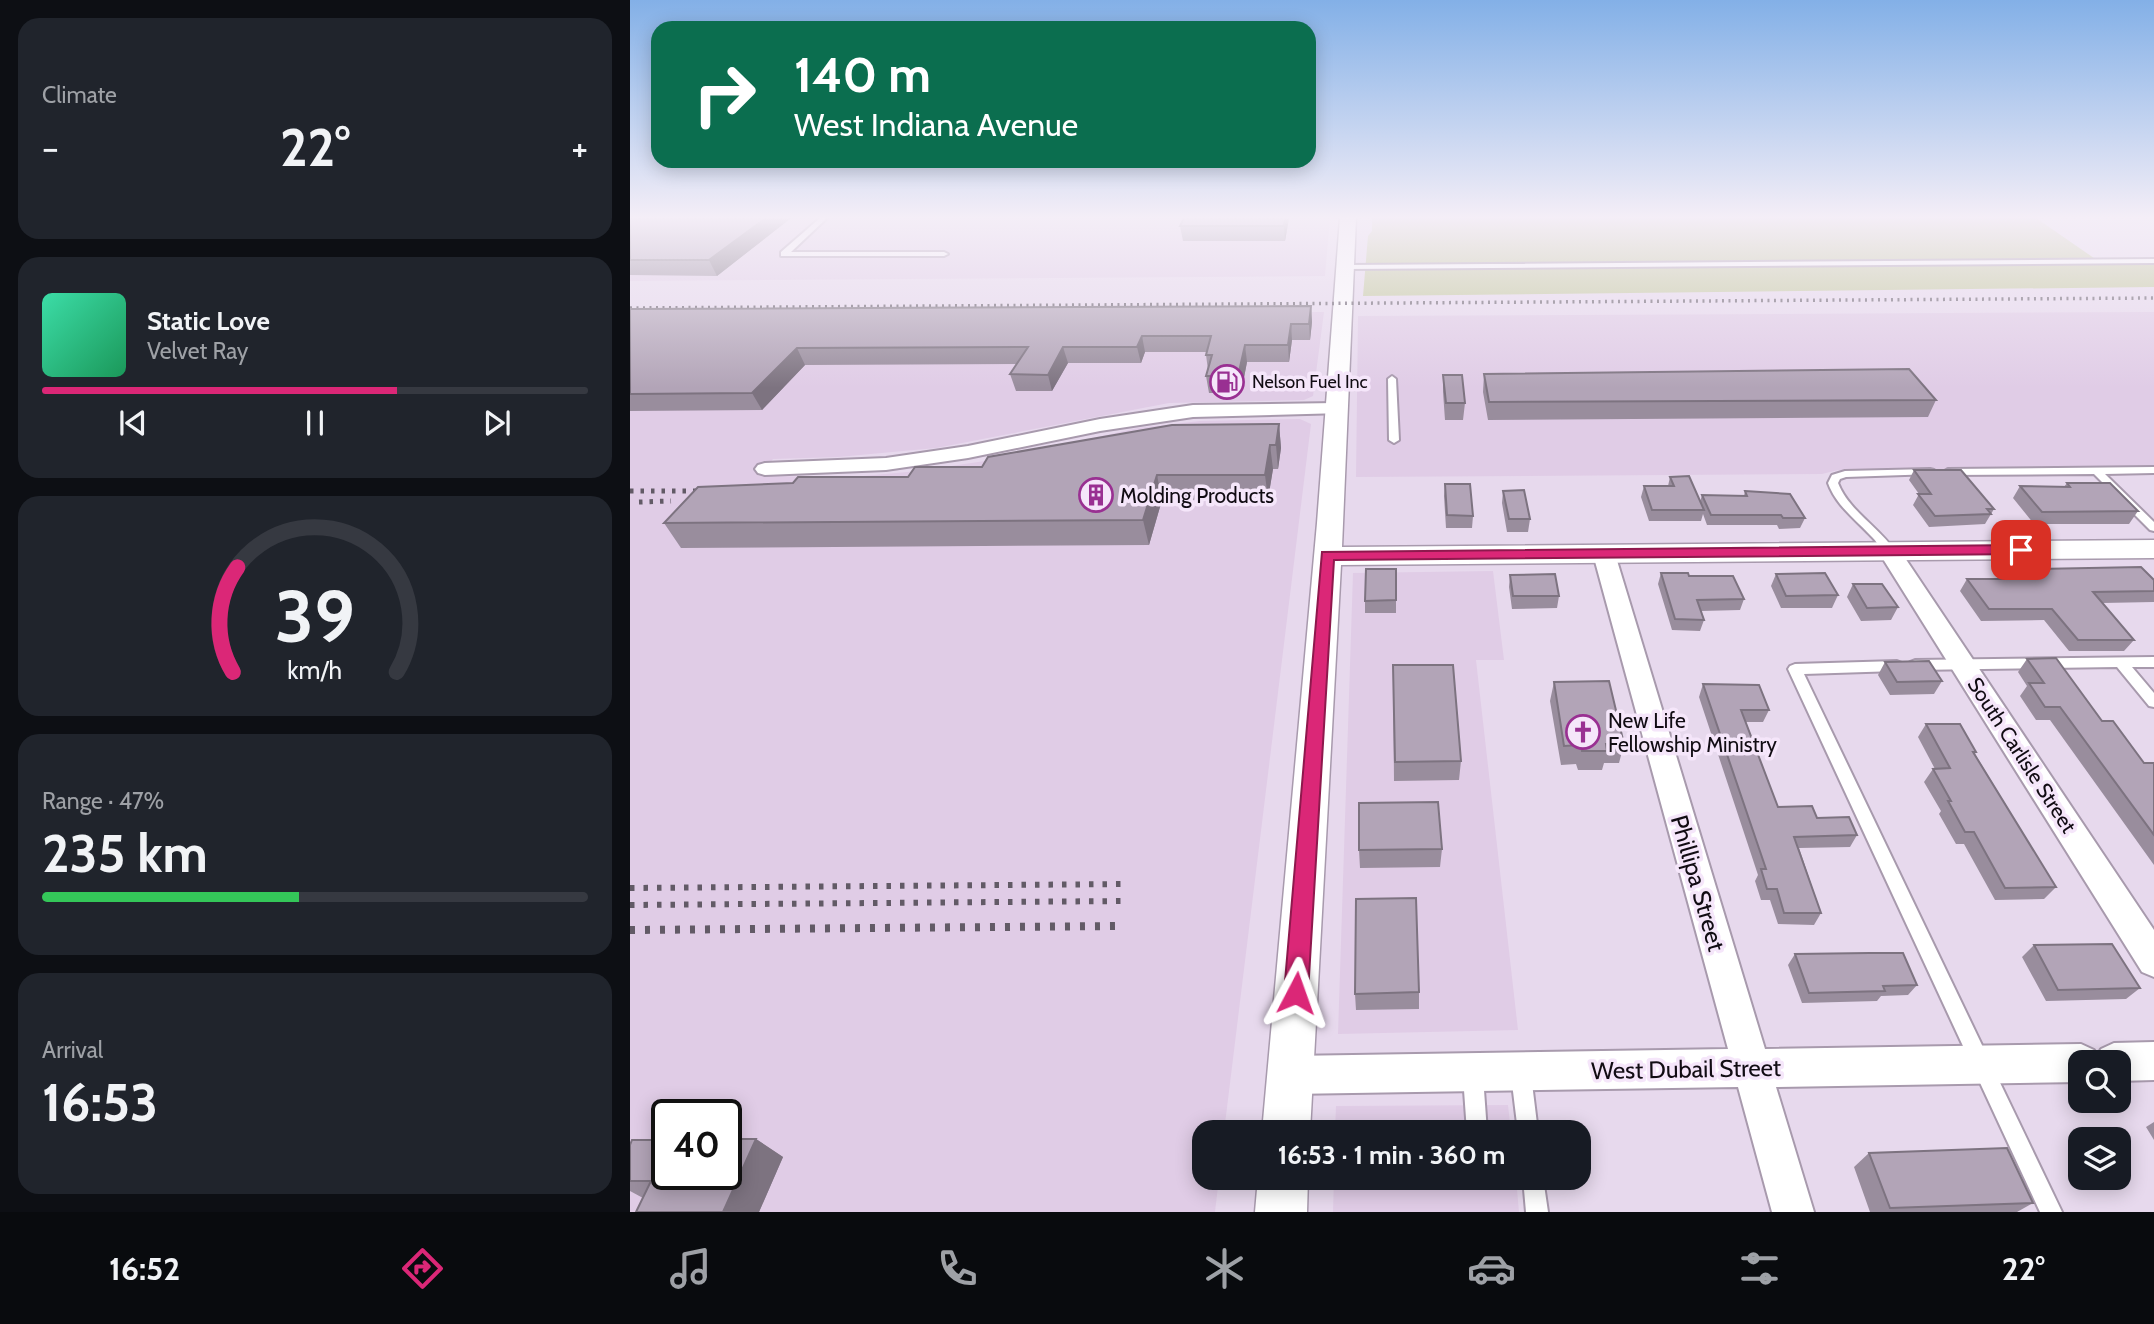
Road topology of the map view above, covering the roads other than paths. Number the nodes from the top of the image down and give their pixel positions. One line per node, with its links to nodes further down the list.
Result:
1 (1344, 275): 3 (street)
2 (1392, 379): 4 (lane)
3 (1336, 409): 5 (street); 12 (street)
4 (1394, 440)
5 (765, 469)
6 (2154, 470): 7 (lane)
7 (2097, 471): 8 (lane); 10 (lane)
8 (2154, 528)
9 (2154, 549): 10 (street)
10 (1889, 551): 11 (street); 15 (street, South Carlisle Street)
11 (1604, 554): 12 (street); 22 (street, Phillipa Street)
12 (1327, 555): 25 (street)
13 (2154, 662): 14 (lane)
14 (2120, 663): 15 (lane); 16 (lane)
15 (1963, 664): 17 (street, South Carlisle Street); 21 (lane)
16 (2154, 702)
17 (2154, 960)
18 (2154, 1061): 19 (street)
19 (2131, 1062)
20 (2068, 1063): 21 (street, West Dubail Street)
21 (1984, 1066): 22 (street, West Dubail Street); 34 (lane)
22 (1752, 1068): 23 (street, West Dubail Street); 33 (street, Phillipa Street)
23 (1521, 1071): 24 (street, West Dubail Street); 28 (lane)
24 (1473, 1072): 25 (street, West Dubail Street); 27 (lane)
25 (1290, 1075): 26 (street)
26 (1287, 1120)
27 (1476, 1120)
28 (1527, 1120)
29 (1282, 1190): 31 (street)
30 (1534, 1190): 32 (lane)
31 (1281, 1212)
32 (1537, 1212)
33 (1793, 1212)
34 (2051, 1212)

